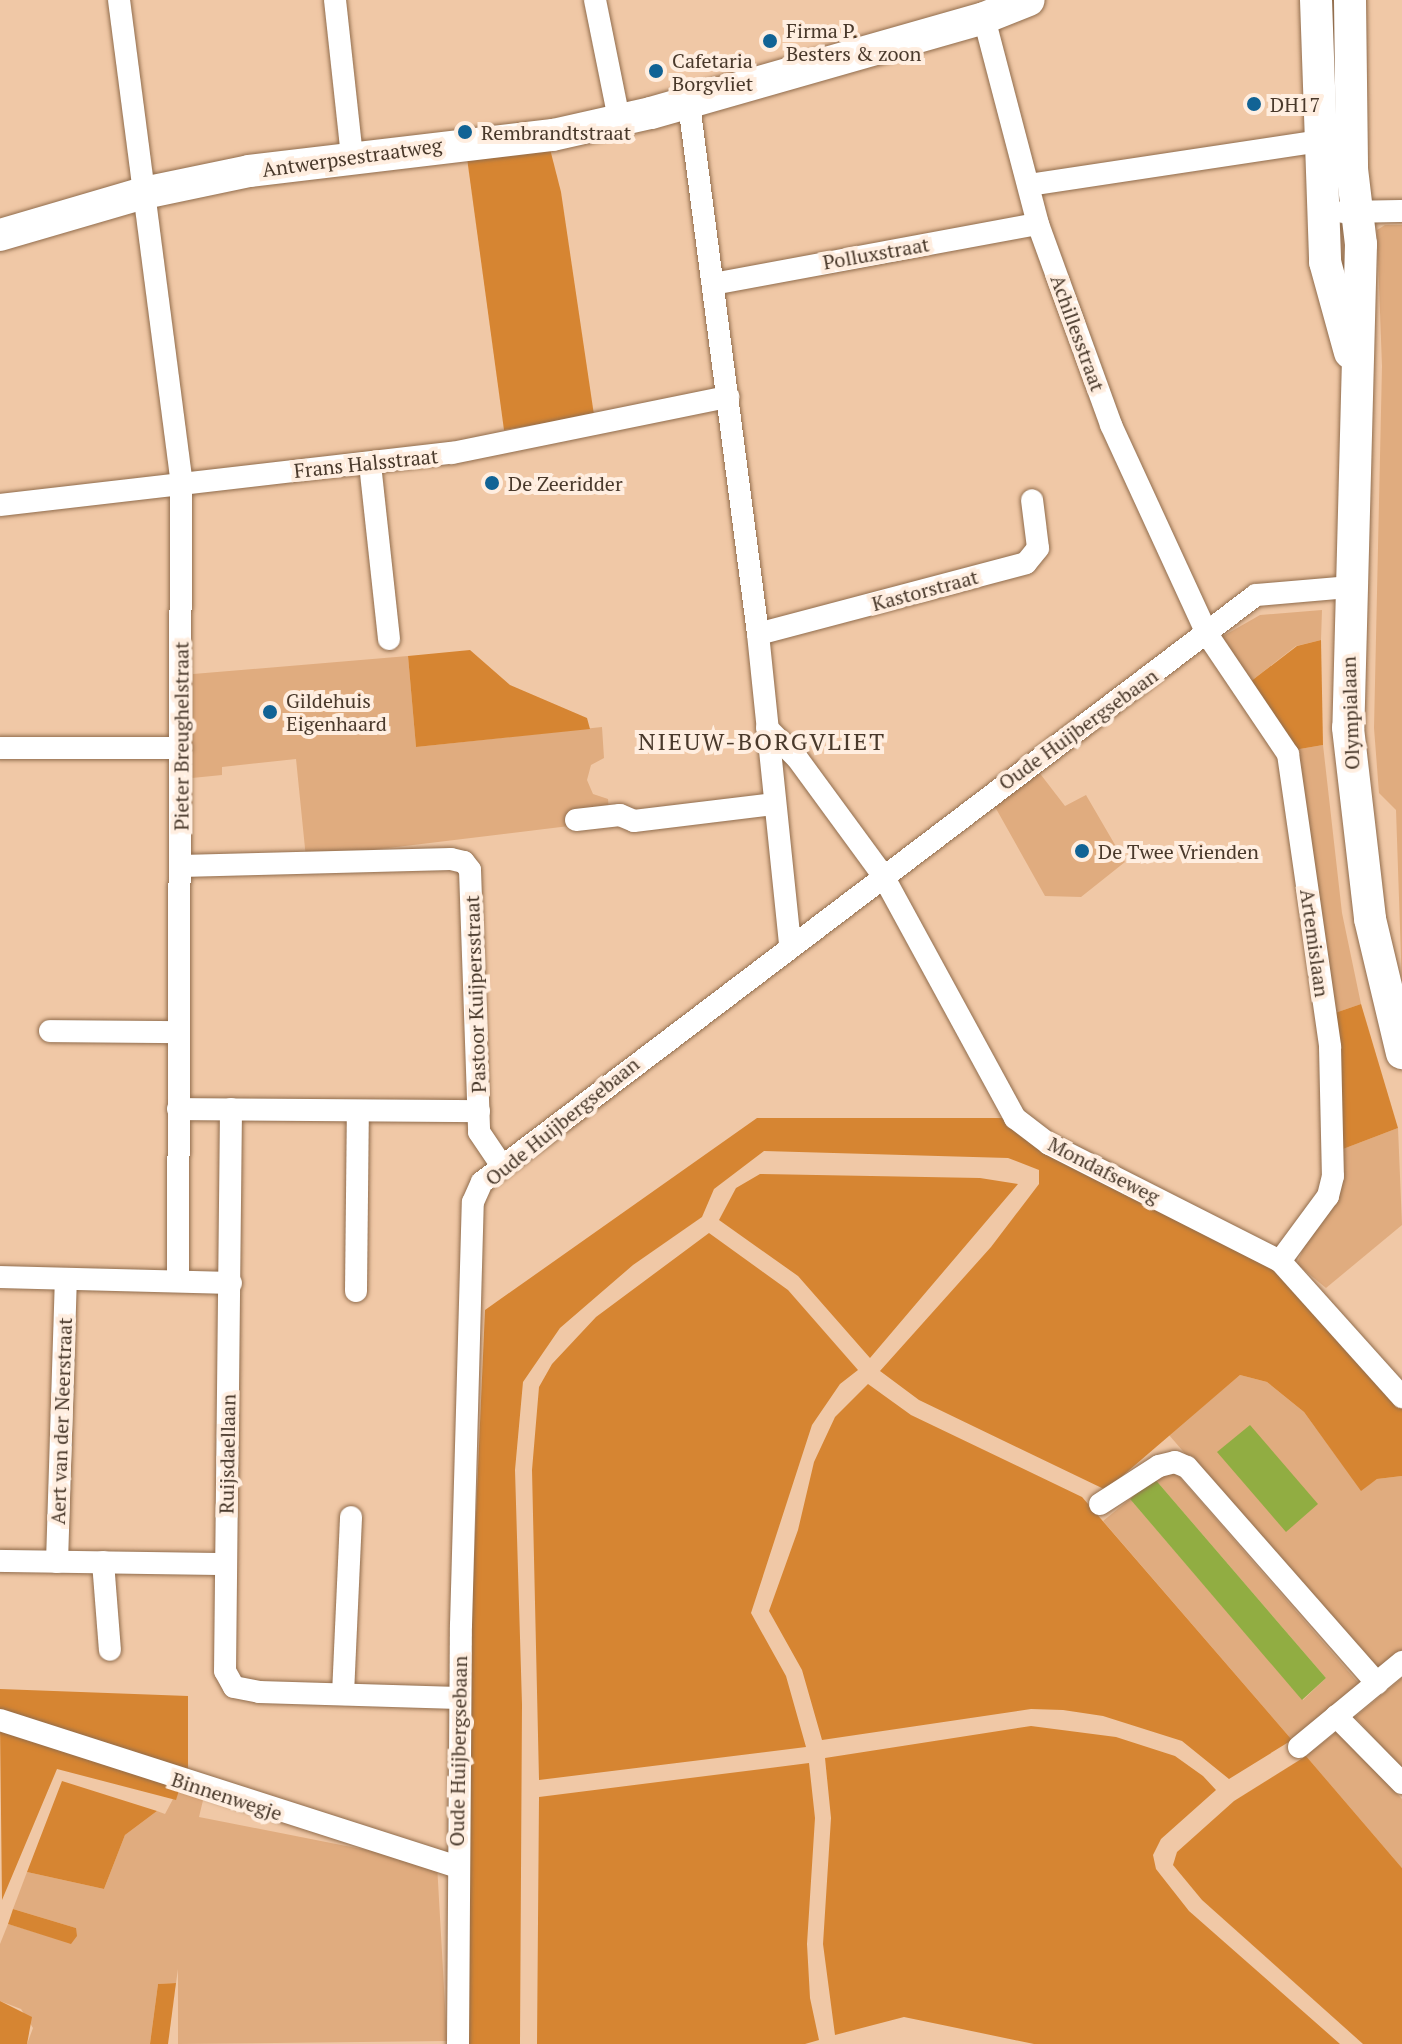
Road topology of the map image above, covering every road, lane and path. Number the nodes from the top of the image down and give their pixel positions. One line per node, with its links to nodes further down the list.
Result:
1 (119, 0): 13 (street, Pieter Breughelstraat)
2 (335, 0): 11 (street)
3 (595, 0): 9 (street)
4 (1029, 0): 7 (main road, Antwerpsestraatweg)
5 (1316, 0): 16 (main road, Olympialaan)
6 (1350, 0): 15 (main road, Olympialaan)
7 (984, 18): 8 (main road, Antwerpsestraatweg); 12 (street, Achillesstraat)
8 (689, 104): 9 (main road, Antwerpsestraatweg); 19 (street)
9 (619, 119): 11 (main road, Antwerpsestraatweg)
10 (1307, 143): 12 (street)
11 (352, 156): 13 (main road, Antwerpsestraatweg)
12 (1029, 185): 17 (street, Achillesstraat)
13 (144, 193): 18 (main road, Antwerpsestraatweg); 23 (street, Pieter Breughelstraat)
14 (1402, 211): 15 (street)
15 (1357, 212): 16 (street); 20 (main road, Olympialaan)
16 (1322, 213): 20 (main road, Olympialaan)
17 (1038, 224): 19 (street, Polluxstraat); 28 (street, Achillesstraat)
18 (0, 235)
19 (713, 284): 21 (street)
20 (1354, 369): 26 (main road, Olympialaan)
21 (728, 397): 22 (street, Frans Halsstraat); 27 (street)
22 (370, 464): 23 (street, Frans Halsstraat); 29 (street)
23 (181, 480): 25 (street, Frans Halsstraat); 32 (street, Pieter Breughelstraat)
24 (1032, 500): 27 (street, Kastorstraat)
25 (0, 505)
26 (1349, 587): 28 (street, Oude Huijbergsebaan); 40 (main road, Olympialaan)
27 (758, 634): 30 (street)
28 (1207, 634): 36 (street, Oude Huijbergsebaan); 46 (street, Artemislaan)
29 (389, 639)
30 (767, 728): 33 (street); 36 (street)
31 (0, 748): 32 (street)
32 (181, 748): 35 (street, Pieter Breughelstraat)
33 (775, 804): 34 (street); 37 (street)
34 (576, 820)
35 (181, 866): 39 (street, Pieter Breughelstraat); 44 (street, Pastoor Kuijpersstraat)
36 (882, 874): 37 (street, Oude Huijbergsebaan); 46 (street, Mondafseweg)
37 (790, 944): 45 (street, Oude Huijbergsebaan)
38 (50, 1031): 39 (street)
39 (177, 1032): 41 (street, Pieter Breughelstraat)
40 (1402, 1053)
41 (178, 1109): 42 (street); 49 (street, Pieter Breughelstraat)
42 (231, 1109): 43 (street); 50 (street, Ruijsdaellaan)
43 (358, 1111): 44 (street); 51 (street)
44 (479, 1111): 45 (street, Pastoor Kuijpersstraat)
45 (501, 1165): 63 (street, Oude Huijbergsebaan)
46 (1280, 1261): 52 (street, Mondafseweg)
47 (0, 1277): 48 (street)
48 (66, 1279): 49 (street); 56 (street, Aert van der Neerstraat)
49 (178, 1281): 50 (street)
50 (231, 1283): 58 (street, Ruijsdaellaan)
51 (356, 1291)
52 (1402, 1397)
53 (1100, 1504): 61 (street)
54 (351, 1517): 62 (street)
55 (0, 1561): 56 (street)
56 (57, 1562): 57 (street)
57 (103, 1562): 58 (street); 59 (street)
58 (225, 1564): 62 (street, Ruijsdaellaan)
59 (110, 1650)
60 (1402, 1662): 61 (street)
61 (1377, 1683): 64 (street)
62 (343, 1694): 63 (street, Ruijsdaellaan)
63 (459, 1698): 68 (street, Oude Huijbergsebaan)
64 (1336, 1716): 66 (street); 67 (street)
65 (0, 1720): 68 (street, Binnenwegje)
66 (1299, 1747)
67 (1402, 1783)
68 (457, 1867): 69 (street, Oude Huijbergsebaan)
69 (458, 2044)

